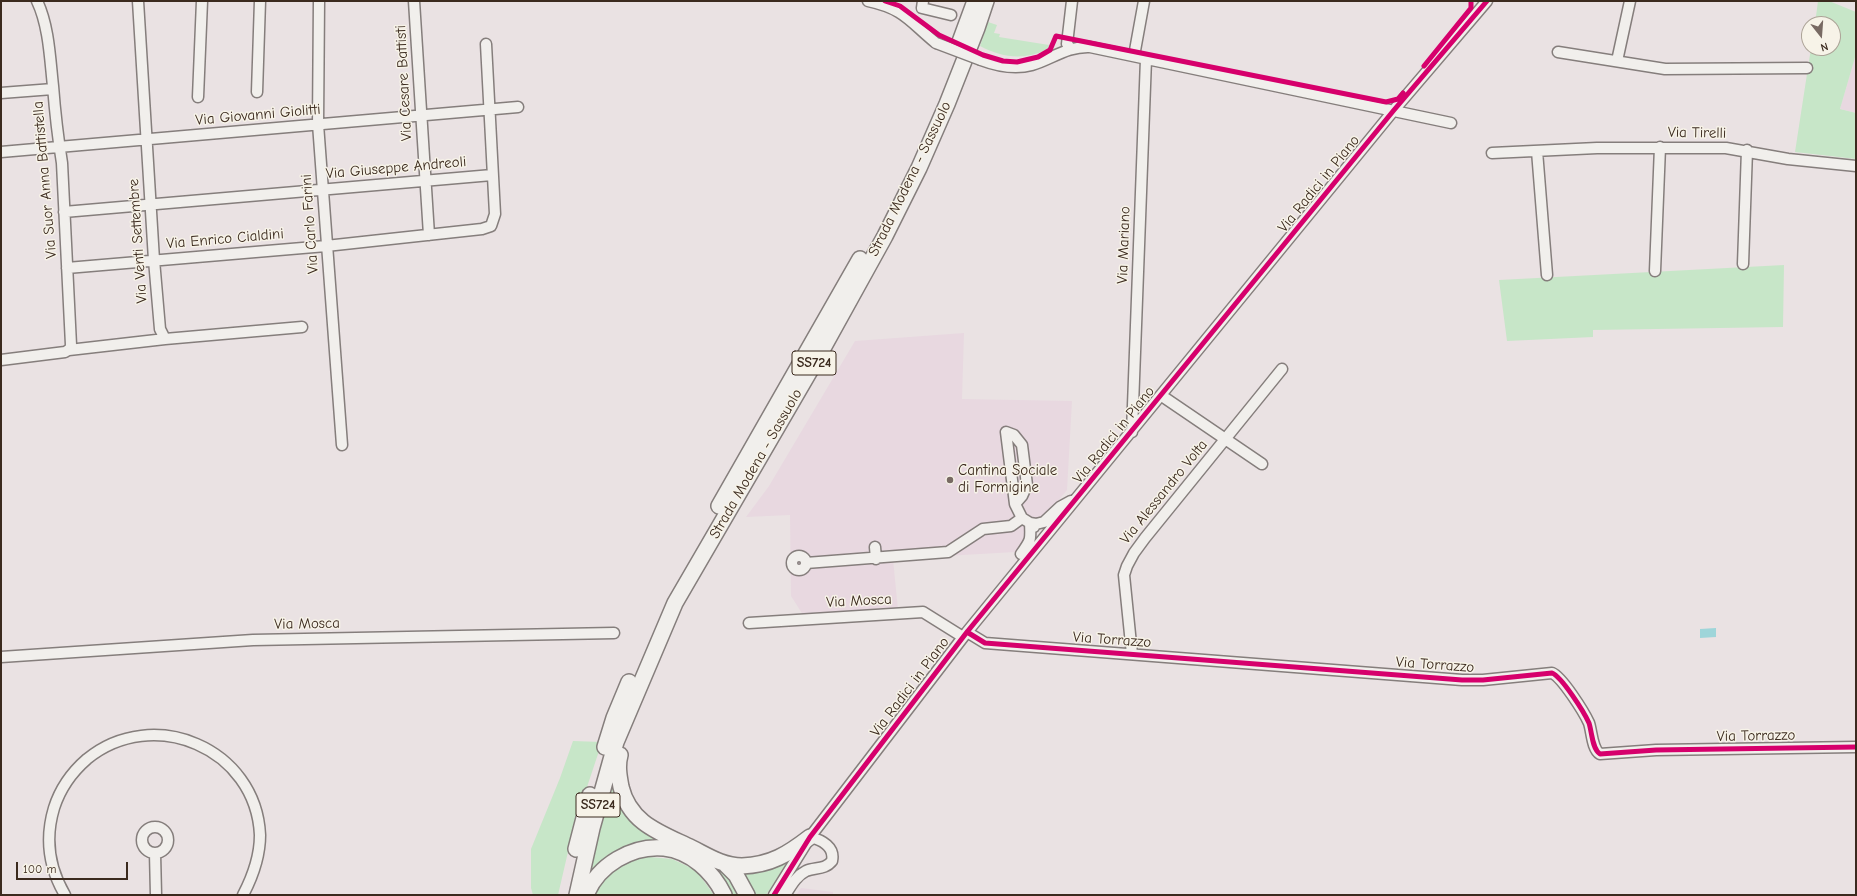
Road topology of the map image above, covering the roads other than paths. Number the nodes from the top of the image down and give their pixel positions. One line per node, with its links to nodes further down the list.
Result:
1 (138, 1): 33 (street, Via Venti Settembre)
2 (202, 1): 26 (street)
3 (260, 1): 24 (street)
4 (319, 1): 32 (street, Via Carlo Farini)
5 (414, 1): 30 (street, Via Cesare Battisti)
6 (868, 1): 17 (street, bridge)
7 (922, 1): 15 (street)
8 (975, 1): 76 (highway, Strada Modena - Sassuolo)
9 (986, 1): 76 (highway, Strada Modena - Sassuolo / SS724)
10 (1072, 1): 17 (street)
11 (1144, 1): 19 (street)
12 (1487, 1): 29 (street, Via Radici in Piano)
13 (1630, 1): 21 (street)
14 (39, 3): 23 (street, Via Suor Anna Battistella)
15 (951, 15)
16 (486, 44): 28 (street)
17 (1071, 49): 19 (street)
18 (1558, 52): 21 (street)
19 (1134, 56): 20 (street)
20 (1146, 59): 29 (street); 59 (street, Via Mariano)
21 (1617, 61): 22 (street)
22 (1807, 68)
23 (53, 89): 25 (street); 35 (street, Via Suor Anna Battistella)
24 (257, 92)
25 (1, 93)
26 (198, 97)
27 (518, 107): 28 (street, Via Giovanni Giolitti)
28 (489, 109): 30 (street, Via Giovanni Giolitti); 41 (street)
29 (1394, 110): 31 (street); 58 (street, Via Radici in Piano)
30 (421, 115): 32 (street, Via Giovanni Giolitti); 42 (street, Via Cesare Battisti)
31 (1450, 123)
32 (318, 124): 33 (street, Via Giovanni Giolitti); 43 (street, Via Carlo Farini)
33 (146, 140): 35 (street, Via Giovanni Giolitti); 44 (street, Via Venti Settembre)
34 (1660, 147): 36 (street, Via Tirelli); 37 (street, Via Tirelli); 51 (street)
35 (59, 148): 38 (street, Via Giovanni Giolitti); 45 (street, Via Suor Anna Battistella)
36 (1747, 150): 40 (street, Via Tirelli); 49 (street)
37 (1537, 151): 39 (street, Via Tirelli); 52 (street)
38 (1, 152)
39 (1492, 153)
40 (1856, 166)
41 (492, 175): 42 (street, Via Giuseppe Andreoli); 46 (street, Via Enrico Cialdini)
42 (424, 180): 43 (street, Via Giuseppe Andreoli); 46 (street, Via Cesare Battisti)
43 (322, 190): 44 (street, Via Giuseppe Andreoli); 47 (street, Via Carlo Farini)
44 (150, 205): 45 (street, Via Giuseppe Andreoli); 48 (street, Via Venti Settembre)
45 (64, 212): 50 (street, Via Suor Anna Battistella)
46 (429, 235): 47 (street, Via Enrico Cialdini)
47 (326, 246): 48 (street, Via Enrico Cialdini); 61 (street, Via Carlo Farini)
48 (154, 260): 50 (street, Via Enrico Cialdini); 54 (street, Via Venti Settembre)
49 (1743, 264)
50 (67, 268): 55 (street, Via Suor Anna Battistella)
51 (1655, 271)
52 (1547, 275)
53 (302, 327): 54 (street)
54 (165, 339): 55 (street)
55 (68, 351): 56 (street)
56 (1, 360)
57 (1282, 368): 60 (street, Via Alessandro Volta)
58 (1162, 396): 59 (street, Via Radici in Piano); 60 (street)
59 (1132, 432): 63 (street, Via Radici in Piano)
60 (1225, 440): 62 (street); 74 (street, Via Alessandro Volta)
61 (342, 445)
62 (1262, 464)
63 (1077, 499): 65 (street); 66 (street, Via Radici in Piano)
64 (1015, 504): 64 (street); 65 (street)
65 (1026, 520): 66 (street); 68 (street); 70 (street)
66 (1044, 535): 70 (street, Via Radici in Piano)
67 (875, 547): 68 (street)
68 (876, 559): 69 (street)
69 (806, 563)
70 (1019, 568): 73 (street, Via Radici in Piano)
71 (749, 623): 73 (street, Via Mosca)
72 (614, 633): 75 (street, Via Mosca)
73 (965, 634): 74 (street, Via Torrazzo); 78 (street, Via Radici in Piano)
74 (1132, 654): 77 (street, Via Torrazzo)
75 (1, 656)
76 (620, 718): 80 (highway); 84 (highway, Strada Modena - Sassuolo / SS724); 85 (highway, Strada Modena - Sassuolo / SS724)
77 (1856, 747)
78 (810, 837): 80 (highway); 89 (street, Via Radici in Piano); 90 (street)
79 (155, 853): 82 (street)
80 (726, 865): 88 (highway)
81 (65, 895): 83 (street)
82 (156, 895)
83 (243, 895)
84 (567, 895)
85 (577, 895)
86 (586, 895): 87 (highway)
87 (724, 895)
88 (747, 895)
89 (774, 895)
90 (785, 895)

